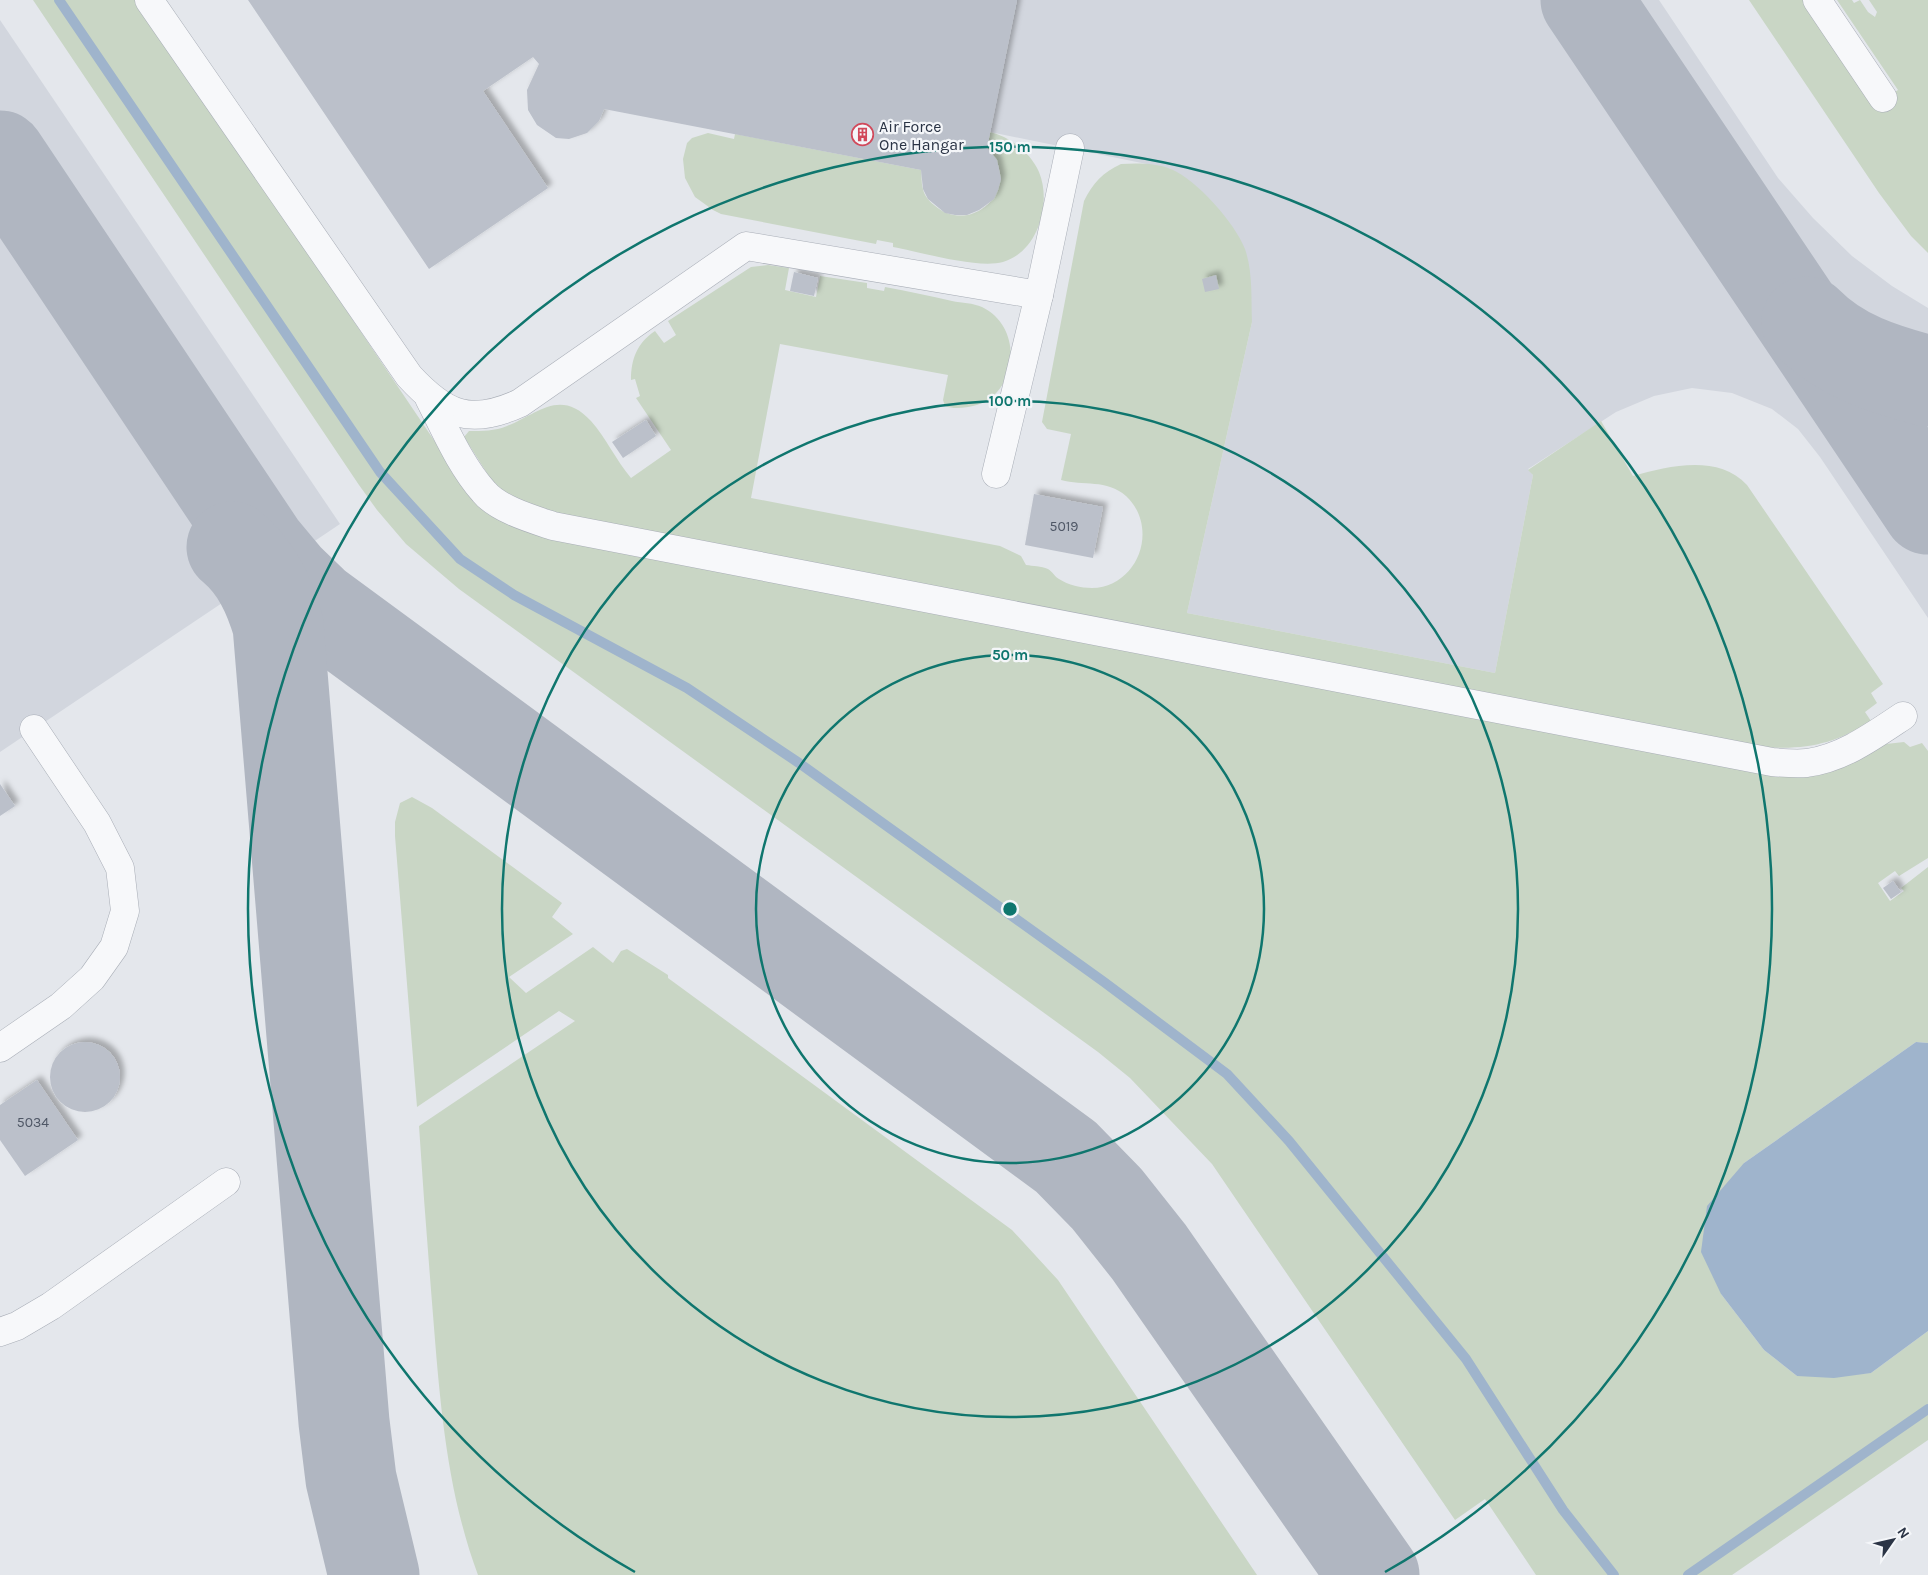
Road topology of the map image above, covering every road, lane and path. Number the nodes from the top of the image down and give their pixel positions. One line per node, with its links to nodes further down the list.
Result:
1 (149, 0): 6 (lane)
2 (1817, 0): 3 (lane)
3 (1883, 98)
4 (1070, 148): 5 (lane)
5 (1039, 295): 6 (lane); 7 (lane)
6 (429, 398): 8 (lane)
7 (996, 474)
8 (1902, 716)
9 (34, 729): 10 (lane)
10 (0, 1048)
11 (226, 1182): 12 (lane)
12 (0, 1332)

